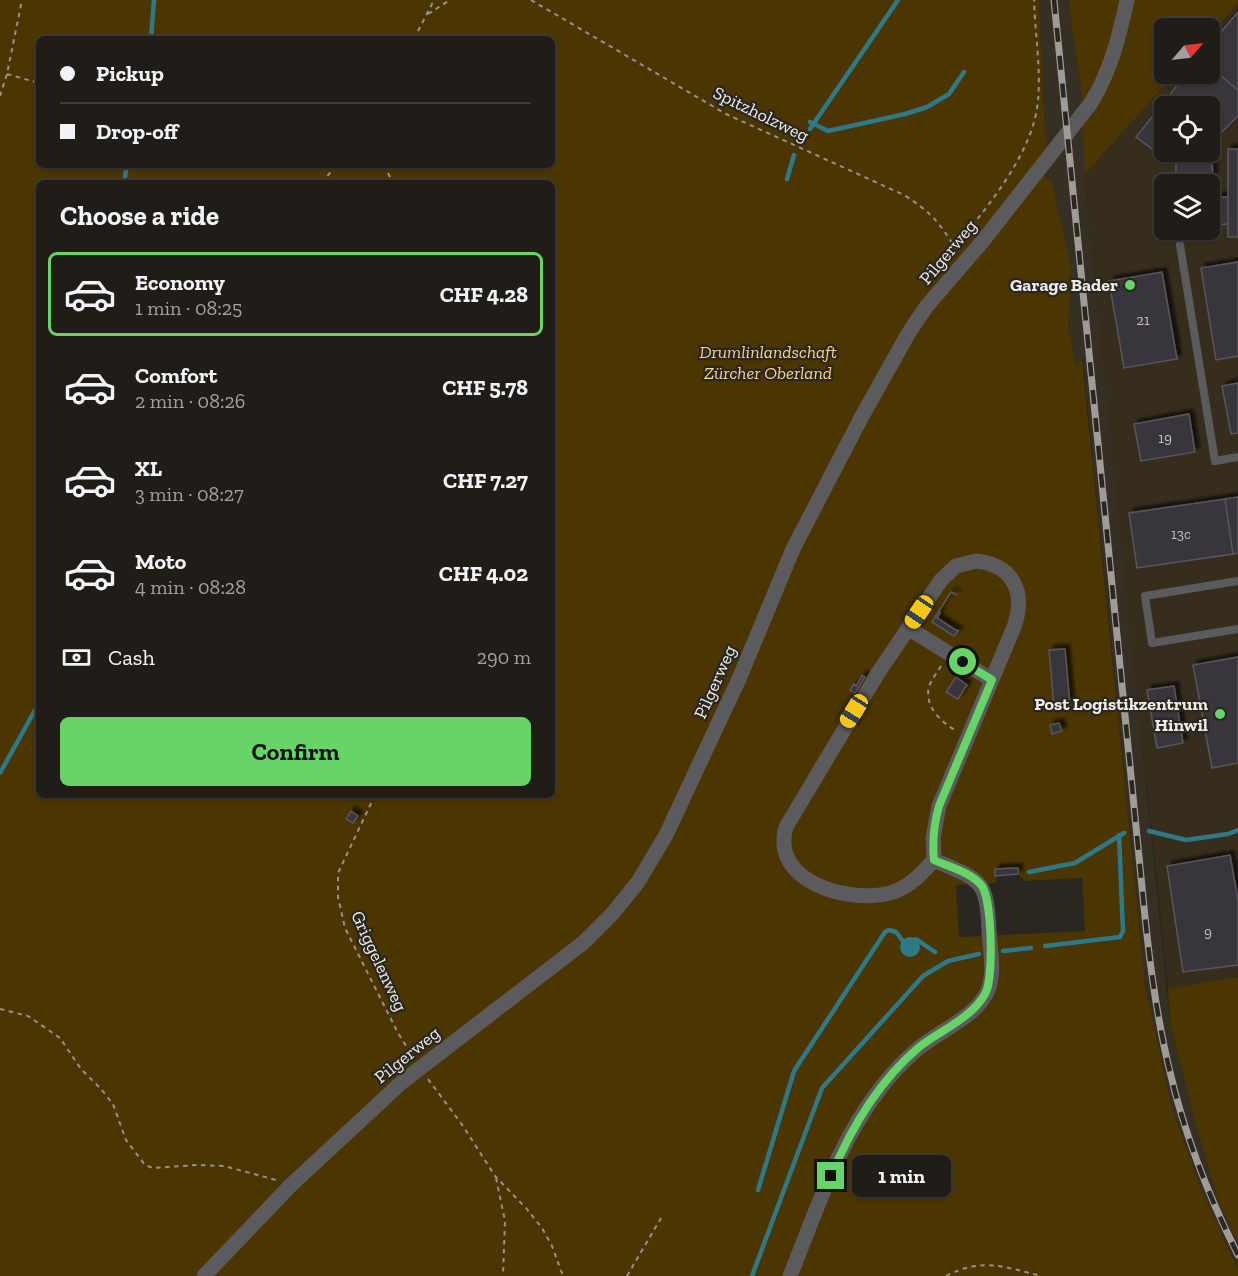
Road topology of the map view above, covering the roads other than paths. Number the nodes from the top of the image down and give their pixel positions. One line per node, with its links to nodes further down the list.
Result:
1 (1127, 0): 9 (street, Pilgerweg)
2 (1180, 245): 3 (lane)
3 (1238, 457)
4 (1238, 581): 6 (lane)
5 (908, 628): 7 (street); 7 (street); 8 (street)
6 (1238, 629)
7 (992, 680): 8 (street)
8 (934, 860): 10 (street)
9 (204, 1276)
10 (790, 1276)

